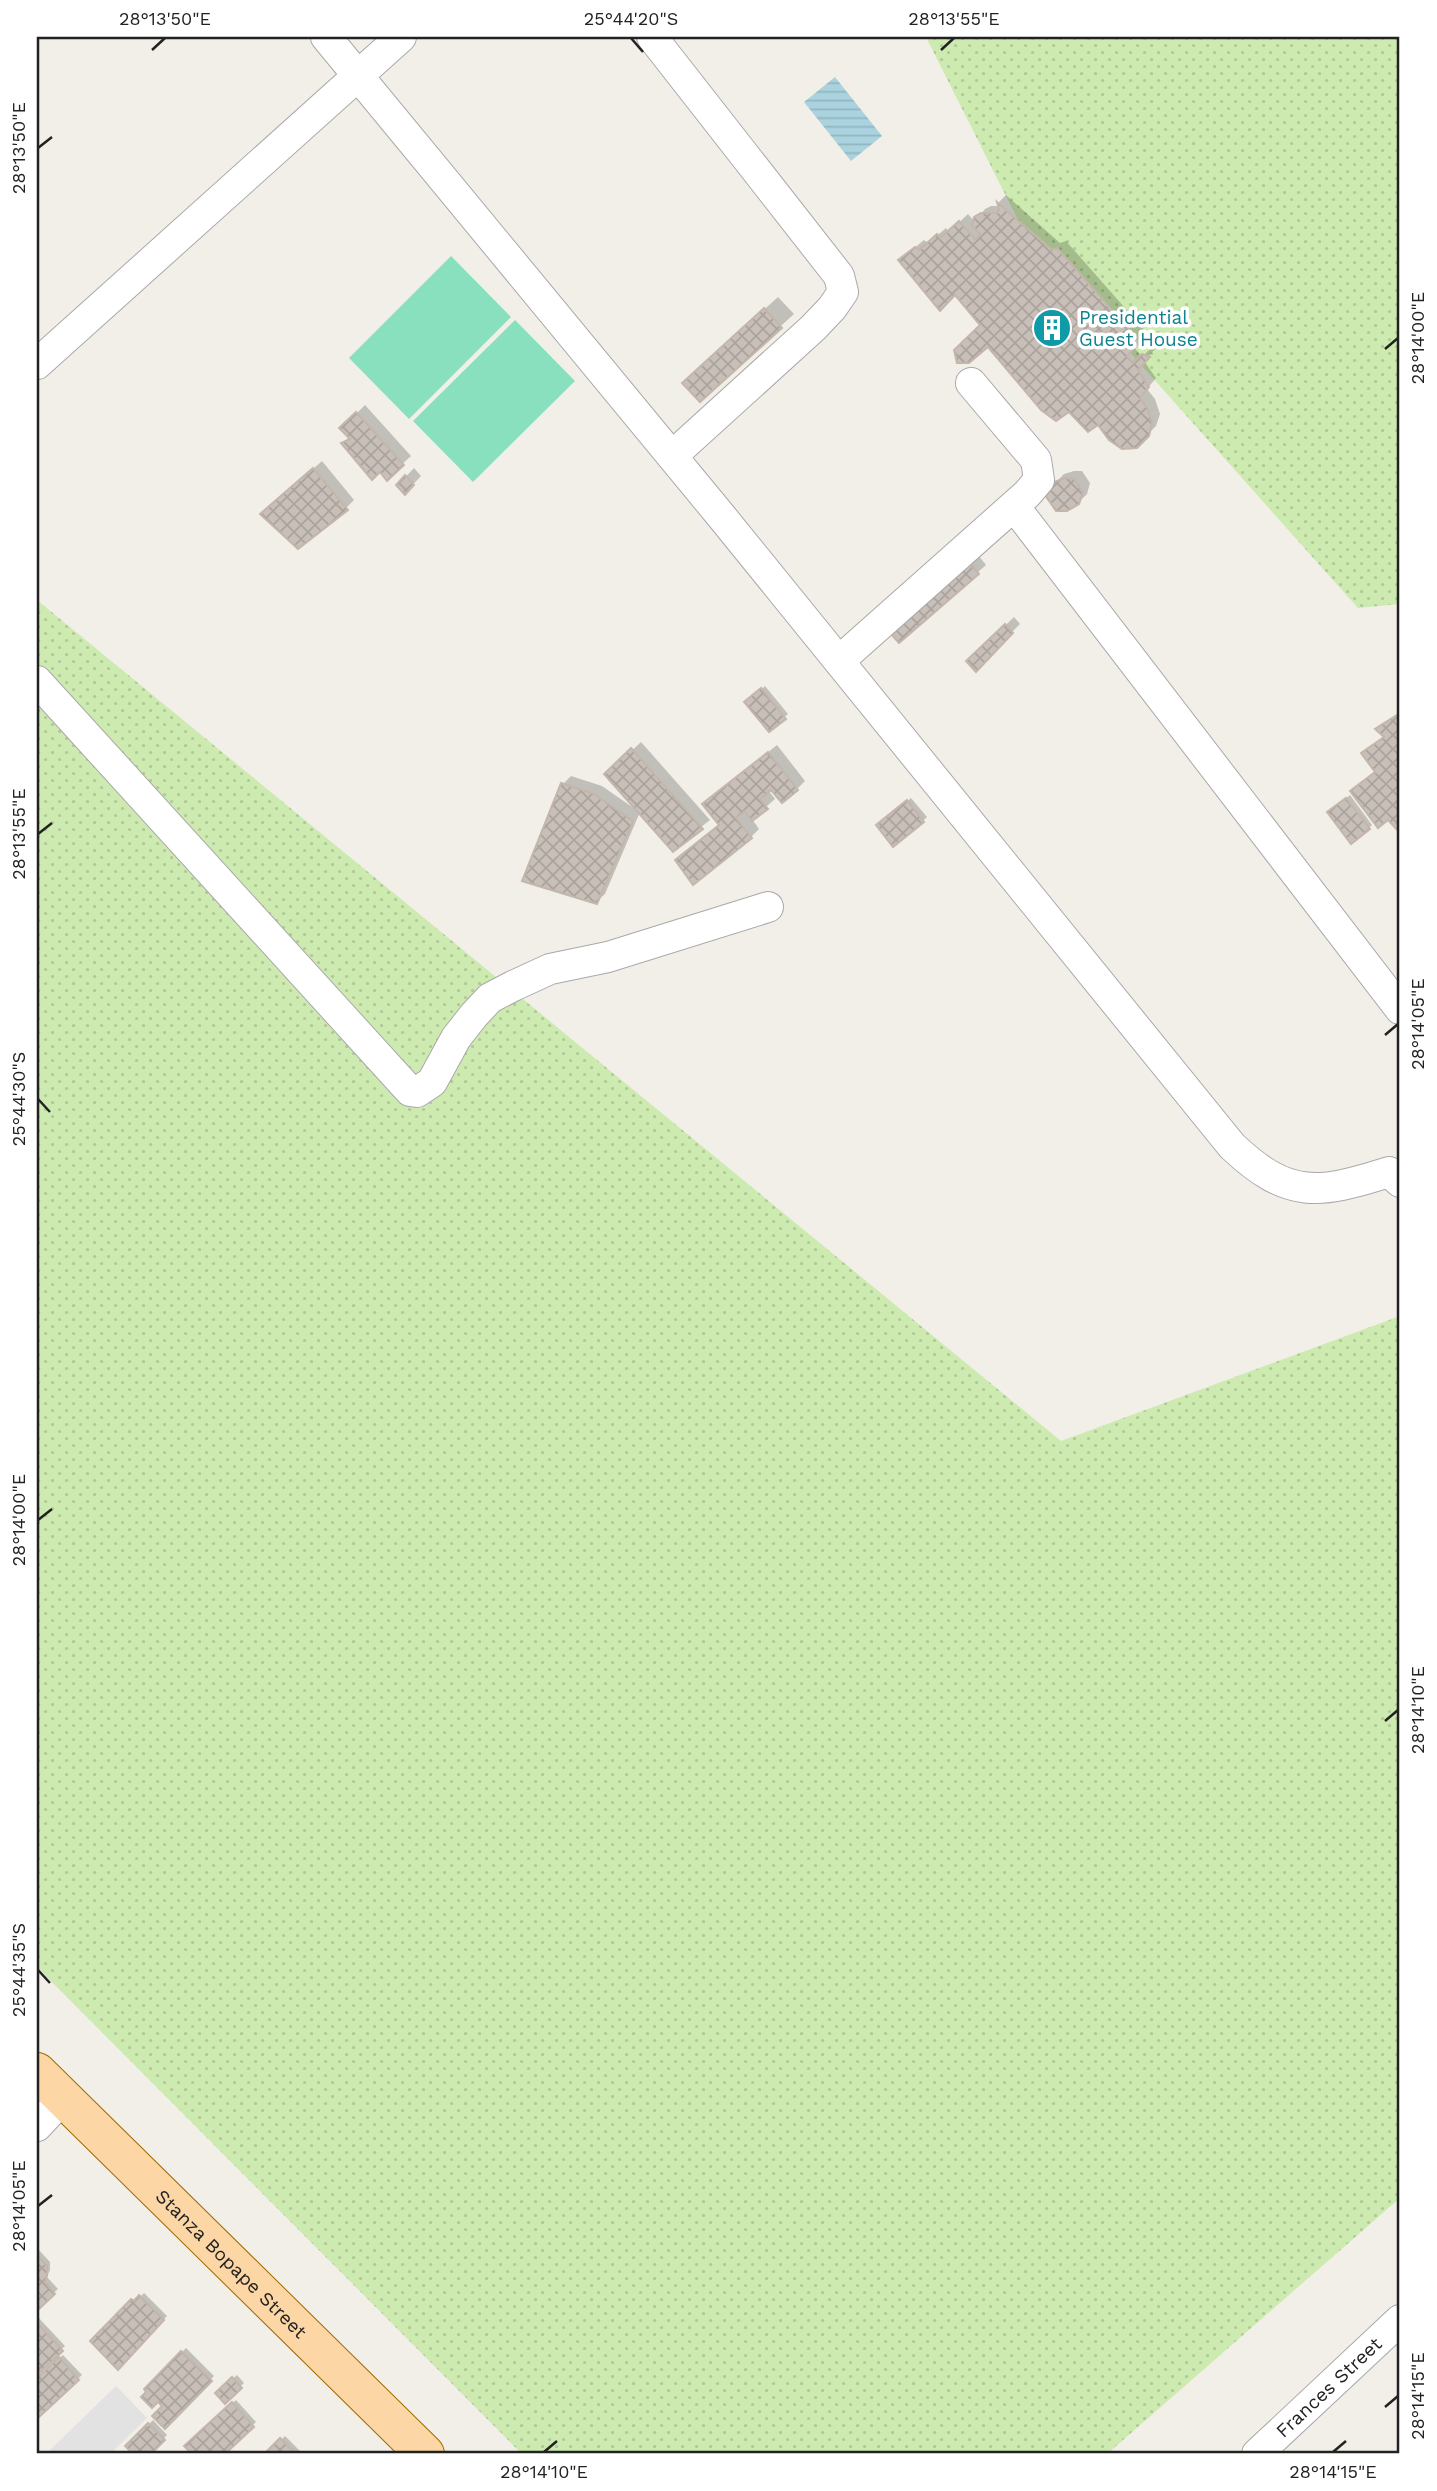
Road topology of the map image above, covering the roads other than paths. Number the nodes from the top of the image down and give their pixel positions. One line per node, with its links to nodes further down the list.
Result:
1 (326, 37): 4 (street)
2 (401, 37): 4 (street)
3 (652, 37): 7 (street)
4 (358, 75): 5 (street); 7 (street)
5 (37, 364)
6 (971, 383): 8 (street)
7 (672, 456): 9 (street)
8 (1014, 506): 9 (street); 12 (street)
9 (839, 661): 13 (street)
10 (37, 681): 11 (street)
11 (768, 907)
12 (1400, 1009)
13 (1397, 1170)
14 (37, 2071): 15 (main road, Stanza Bopape Street)
15 (46, 2112): 17 (main road, Stanza Bopape Street); 18 (main road, Stanza Bopape Street)
16 (1400, 2319): 19 (street, Frances Street)
17 (392, 2454)
18 (425, 2454)
19 (1257, 2454)

